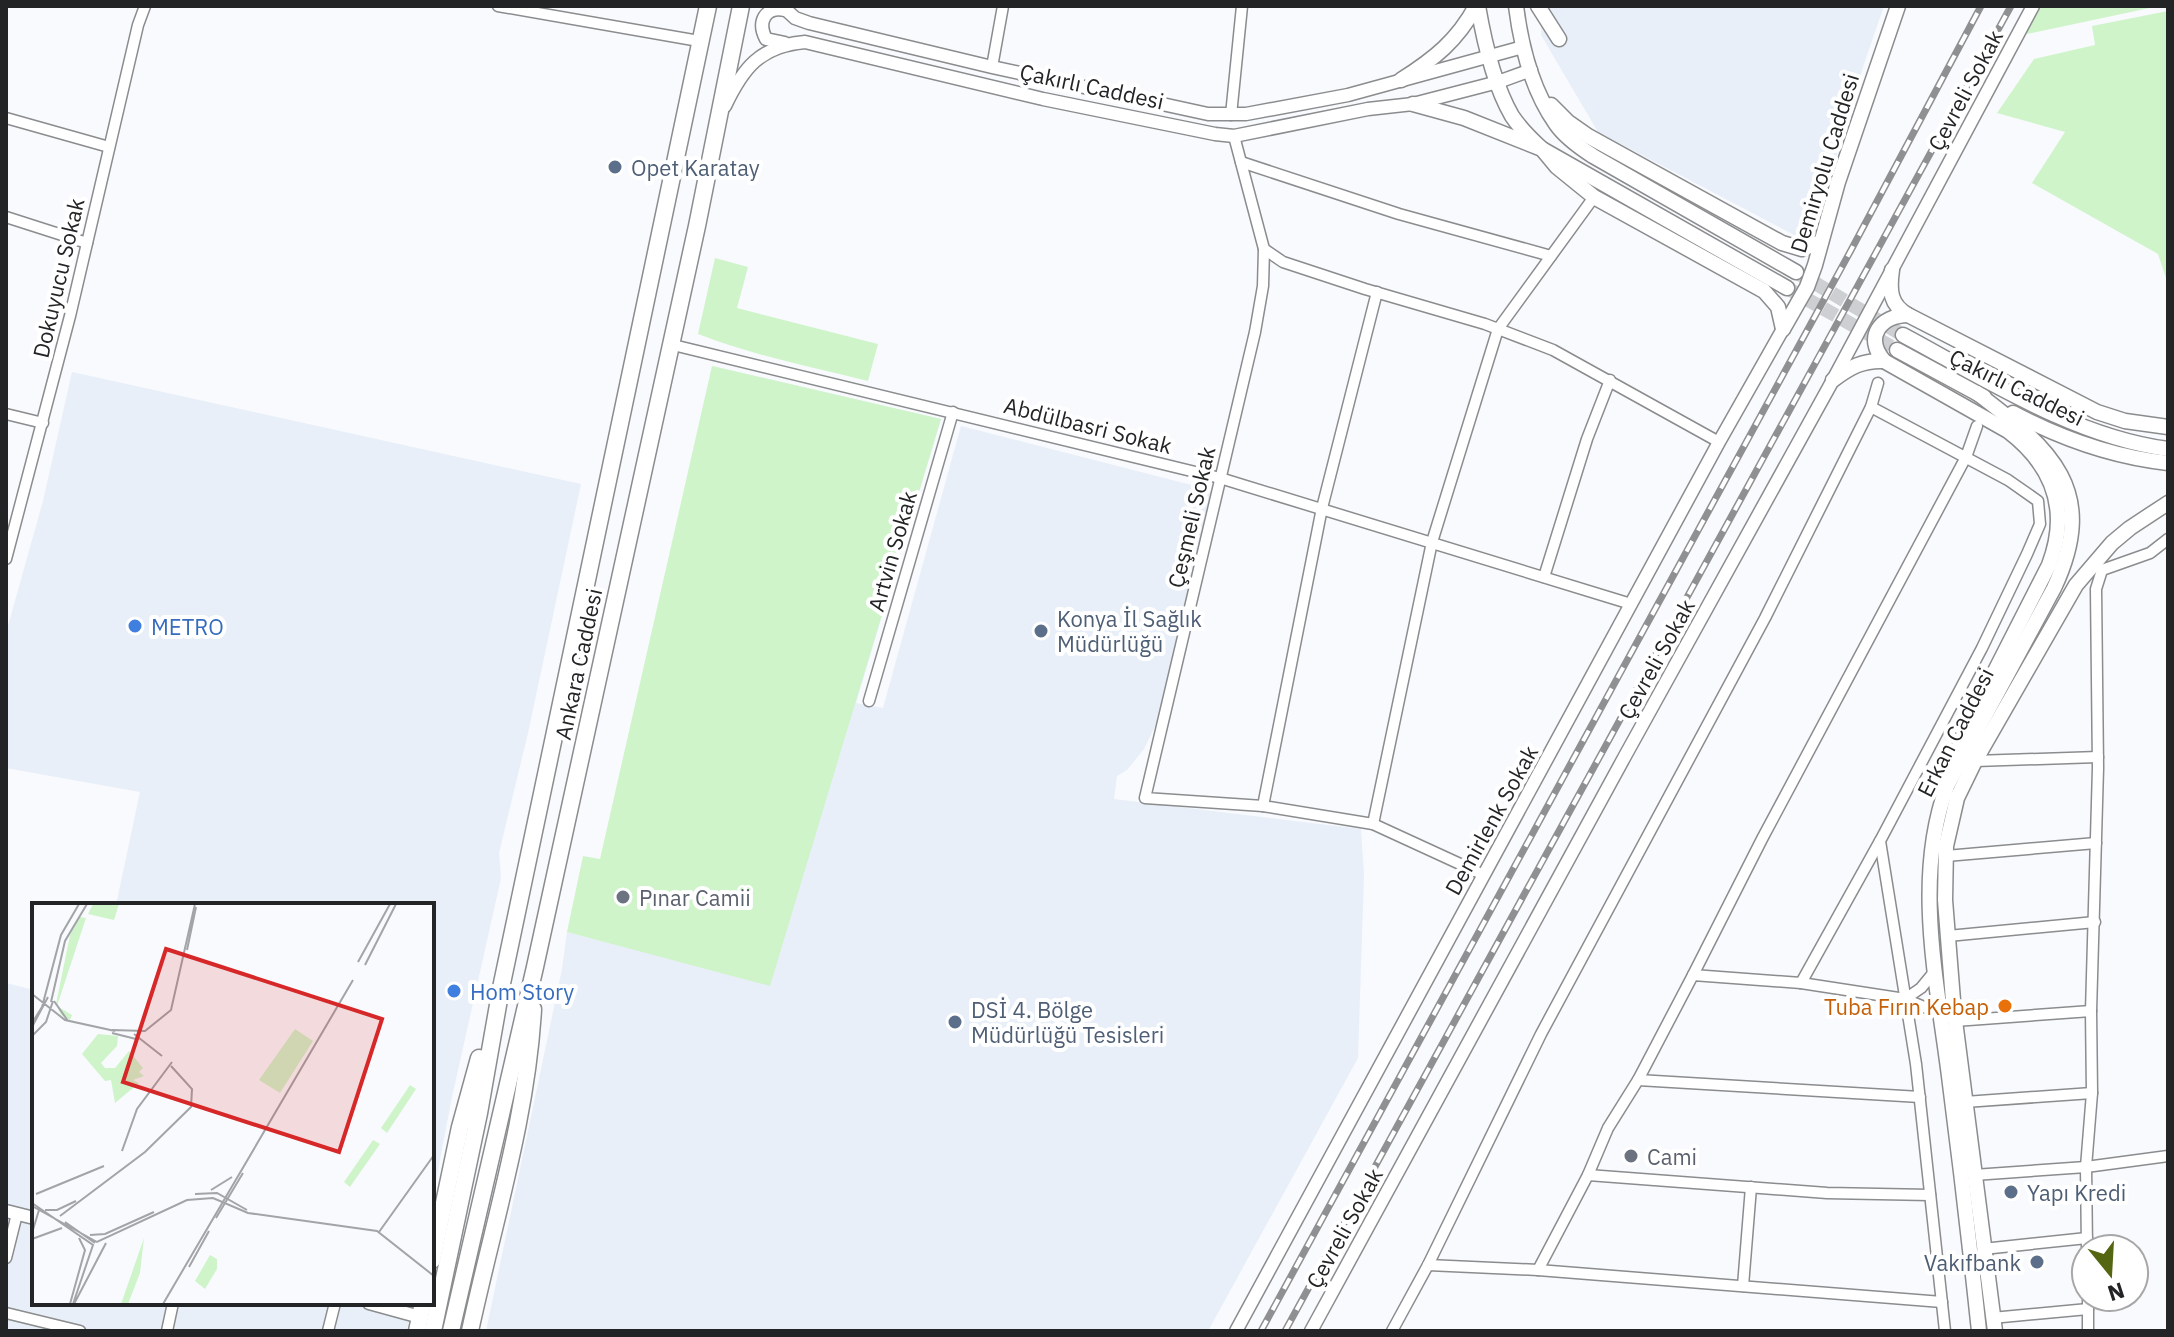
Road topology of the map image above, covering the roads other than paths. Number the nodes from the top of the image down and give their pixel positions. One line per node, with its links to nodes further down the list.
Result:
1 (145, 6): 28 (street, Dokuyucu Sokak)
2 (708, 6): 14 (main road, Ankara Caddesi)
3 (741, 6): 26 (main road, Ankara Caddesi)
4 (1003, 6): 18 (street)
5 (1242, 6): 24 (street)
6 (1477, 6): 17 (main road); 20 (main road)
7 (1516, 6): 16 (main road)
8 (1538, 6): 13 (main road)
9 (1898, 6): 33 (main road, Demiryolu Caddesi)
10 (2033, 6): 37 (street, Çevreli Sokak)
11 (505, 7): 14 (street)
12 (784, 8): 15 (street); 18 (street, Çakırlı Caddesi)
13 (1559, 39)
14 (699, 41): 86 (main road, Ankara Caddesi)
15 (786, 43): 26 (street); 27 (street, Çakırlı Caddesi)
16 (1523, 47): 17 (street, Çakırlı Caddesi); 19 (main road)
17 (1489, 56): 20 (street, Çakırlı Caddesi); 21 (main road)
18 (992, 67): 24 (street, Çakırlı Caddesi)
19 (1531, 70): 21 (street, Çakırlı Caddesi); 22 (main road)
20 (1401, 80): 24 (street, Çakırlı Caddesi)
21 (1498, 82): 23 (street, Çakırlı Caddesi); 29 (main road)
22 (1537, 88): 33 (main road); 38 (main road)
23 (1413, 104): 27 (street, Çakırlı Caddesi); 29 (main road)
24 (1231, 115)
25 (6, 118): 28 (street)
26 (717, 124): 45 (main road, Ankara Caddesi)
27 (1234, 136): 30 (street, Çeşmeli Sokak)
28 (109, 147): 34 (street, Dokuyucu Sokak)
29 (1542, 149): 31 (main road); 39 (main road)
30 (1241, 162): 35 (street, Çeşmeli Sokak); 36 (street)
31 (1594, 197): 36 (street); 43 (main road)
32 (6, 217): 34 (street)
33 (1821, 242): 43 (main road, Demiryolu Caddesi)
34 (87, 243): 55 (street, Dokuyucu Sokak)
35 (1264, 249): 40 (street); 62 (street, Çeşmeli Sokak)
36 (1551, 256): 42 (street)
37 (1892, 270): 41 (main road); 49 (street, Çevreli Sokak)
38 (1796, 272)
39 (1787, 288)
40 (1377, 292): 42 (street); 64 (street)
41 (1908, 315): 47 (main road); 57 (main road)
42 (1498, 329): 48 (street); 66 (street)
43 (1783, 329): 58 (street, Demirlenk Sokak)
44 (1903, 335): 59 (main road, Çakırlı Caddesi)
45 (669, 344): 53 (street, Abdülbasri Sokak); 82 (main road, Ankara Caddesi)
46 (1897, 350): 51 (main road, Çakırlı Caddesi)
47 (1884, 361): 49 (main road); 73 (main road)
48 (1610, 380): 58 (street); 68 (street)
49 (1833, 380): 126 (street, Çevreli Sokak)
50 (1878, 383): 52 (street)
51 (1977, 393): 61 (main road, Çakırlı Caddesi); 73 (main road, Erkan Caddesi)
52 (1871, 407): 60 (street); 107 (street)
53 (953, 412): 62 (street, Abdülbasri Sokak); 70 (street, Artvin Sokak)
54 (6, 414): 55 (street)
55 (43, 423): 67 (street, Dokuyucu Sokak)
56 (1977, 426): 60 (street)
57 (2168, 427)
58 (1719, 442): 69 (street, Demirlenk Sokak)
59 (2168, 449)
60 (1966, 457): 76 (street); 84 (street)
61 (2168, 463)
62 (1220, 478): 64 (street, Abdülbasri Sokak); 74 (street, Çeşmeli Sokak)
63 (2168, 503): 72 (main road, Erkan Caddesi)
64 (1322, 508): 66 (street, Abdülbasri Sokak); 74 (street)
65 (2168, 539): 71 (street)
66 (1432, 542): 68 (street, Abdülbasri Sokak); 75 (street)
67 (6, 559)
68 (1544, 577): 69 (street, Abdülbasri Sokak)
69 (1631, 604): 79 (street, Demirlenk Sokak)
70 (869, 701)
71 (2098, 757): 72 (street); 77 (street)
72 (1975, 761): 78 (main road, Erkan Caddesi)
73 (1947, 786): 83 (main road, Erkan Caddesi)
74 (1263, 806): 75 (street, Çeşmeli Sokak)
75 (1373, 824): 79 (street, Çeşmeli Sokak)
76 (1880, 841): 85 (street); 87 (street)
77 (2096, 843): 78 (street); 80 (street)
78 (1946, 856): 81 (main road, Erkan Caddesi)
79 (1484, 875): 125 (street, Demirlenk Sokak)
80 (2095, 922): 81 (street); 88 (street)
81 (1948, 936): 89 (main road, Erkan Caddesi)
82 (535, 967): 123 (main road, Ankara Caddesi); 124 (main road)
83 (1935, 970): 87 (street); 89 (main road, Erkan Caddesi)
84 (1693, 975): 85 (street); 90 (street)
85 (1801, 983): 87 (street)
86 (501, 988): 105 (main road); 122 (main road, Ankara Caddesi)
87 (1905, 999): 89 (street); 92 (street)
88 (2091, 1011): 89 (street); 91 (street)
89 (1948, 1017): 93 (main road, Erkan Caddesi); 129 (main road, Erkan Caddesi)
90 (1638, 1080): 92 (street); 96 (street)
91 (2092, 1093): 93 (street); 95 (street)
92 (1920, 1097): 99 (street)
93 (1965, 1102): 97 (main road, Erkan Caddesi)
94 (2168, 1156): 95 (street)
95 (2086, 1167): 97 (street); 102 (street)
96 (1588, 1175): 98 (street); 108 (street)
97 (1974, 1175): 104 (main road, Erkan Caddesi)
98 (1751, 1187): 99 (street); 109 (street)
99 (1930, 1195): 110 (street)
100 (12, 1213): 101 (street); 106 (street)
101 (32, 1218)
102 (2087, 1233)
103 (2070, 1245): 104 (street)
104 (1983, 1249): 117 (main road, Erkan Caddesi)
105 (434, 1251)
106 (6, 1258)
107 (1428, 1265): 108 (street); 127 (street)
108 (1538, 1270): 109 (street)
109 (1743, 1286): 110 (street)
110 (1942, 1302): 128 (street)
111 (173, 1305): 120 (street)
112 (334, 1305): 121 (street)
113 (376, 1305): 116 (street)
114 (2070, 1312): 117 (street)
115 (6, 1313): 118 (street)
116 (420, 1317)
117 (1994, 1325)
118 (37, 1326): 119 (street)
119 (80, 1331)
120 (167, 1331)
121 (328, 1331)
122 (433, 1331)
123 (451, 1331)
124 (470, 1331)
125 (1236, 1331)
126 (1311, 1331)
127 (1392, 1331)
128 (1945, 1331)
129 (1979, 1331)

